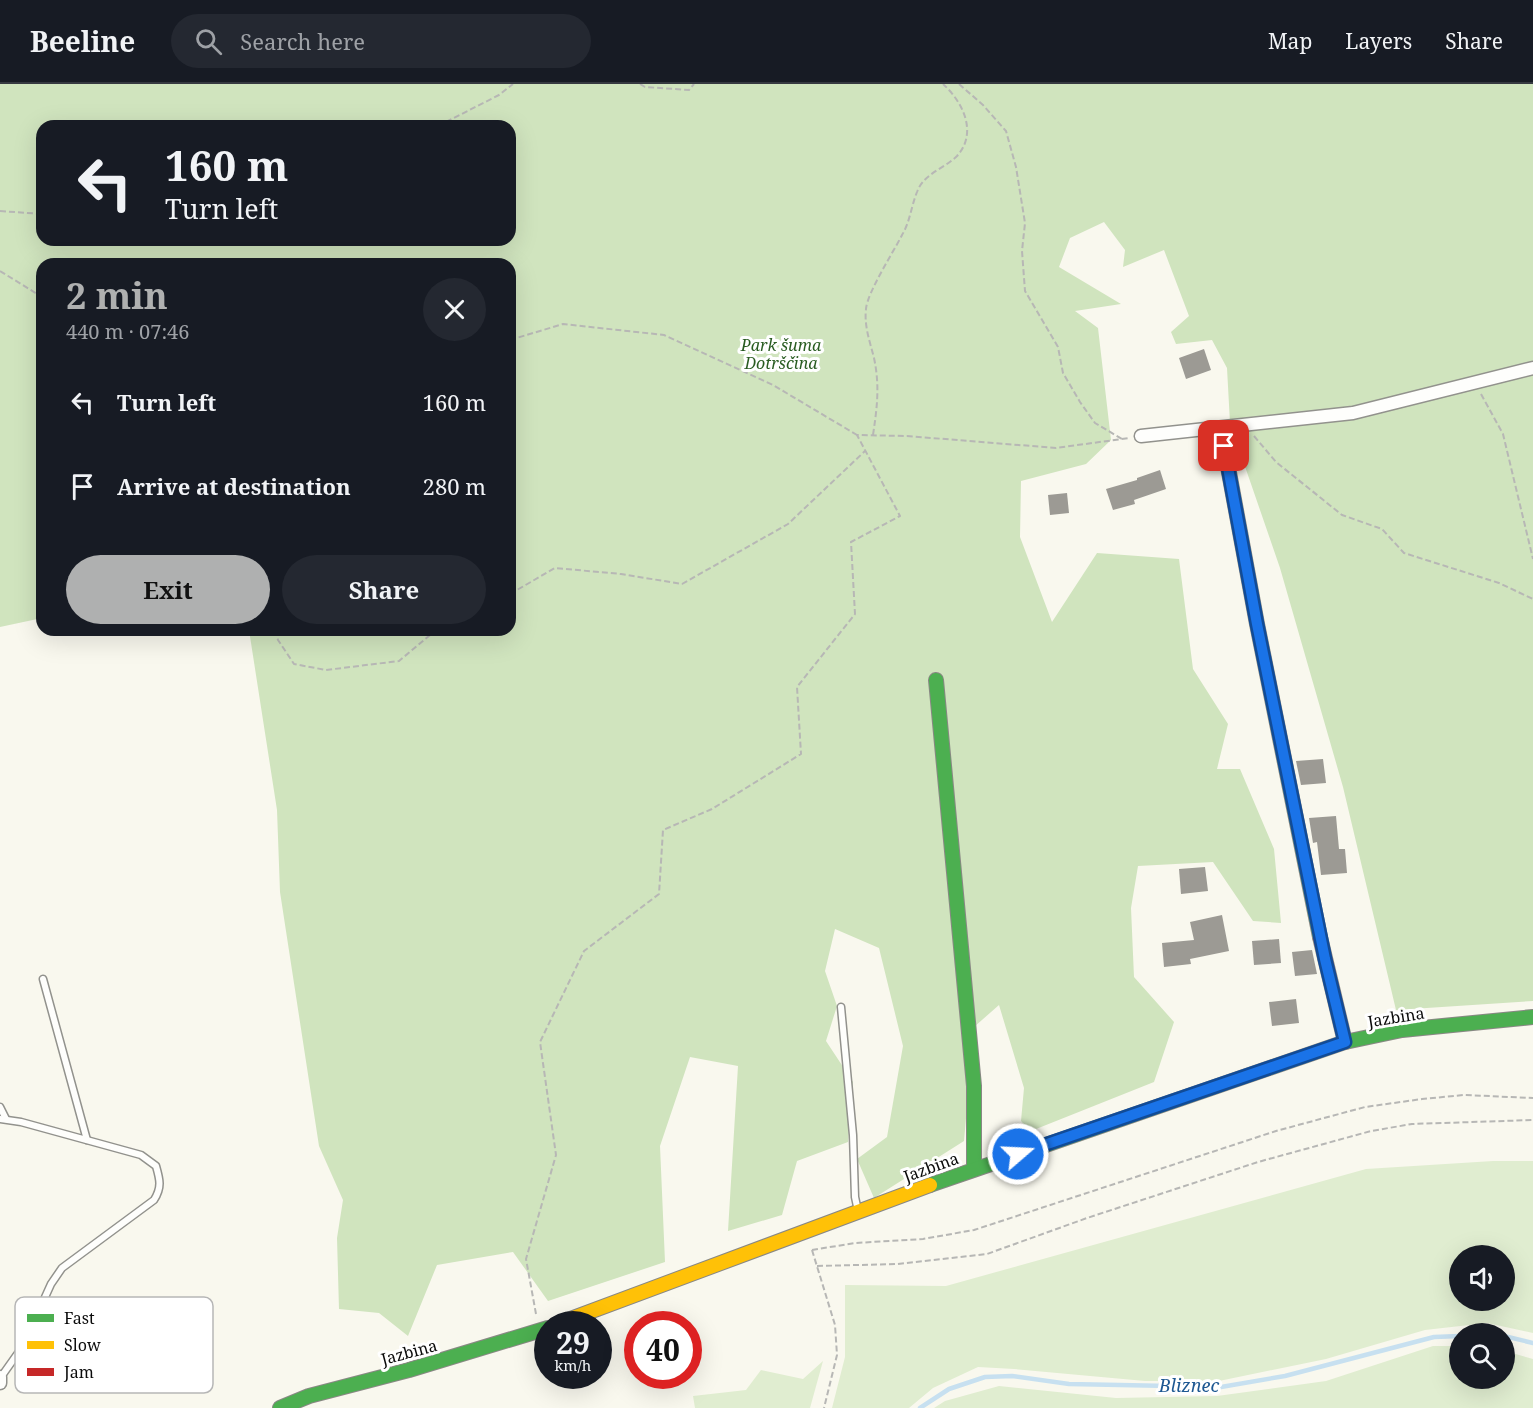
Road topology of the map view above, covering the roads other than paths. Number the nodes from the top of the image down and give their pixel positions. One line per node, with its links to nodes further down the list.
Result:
1 (1533, 368): 2 (street)
2 (1221, 429): 3 (street); 8 (street)
3 (1141, 436)
4 (936, 680): 12 (street)
5 (43, 979): 11 (lane)
6 (841, 1007): 13 (lane)
7 (1533, 1017): 8 (street, Jazbina)
8 (1345, 1042): 12 (street, Jazbina)
9 (0, 1107): 10 (lane)
10 (3, 1119): 11 (lane)
11 (87, 1140): 14 (lane)
12 (974, 1169): 13 (street, Jazbina)
13 (858, 1211): 15 (street, Jazbina)
14 (45, 1297)
15 (591, 1311)
16 (534, 1333): 20 (street, Jazbina)
17 (15, 1357): 18 (lane)
18 (0, 1377): 19 (street)
19 (0, 1383)
20 (280, 1408)

